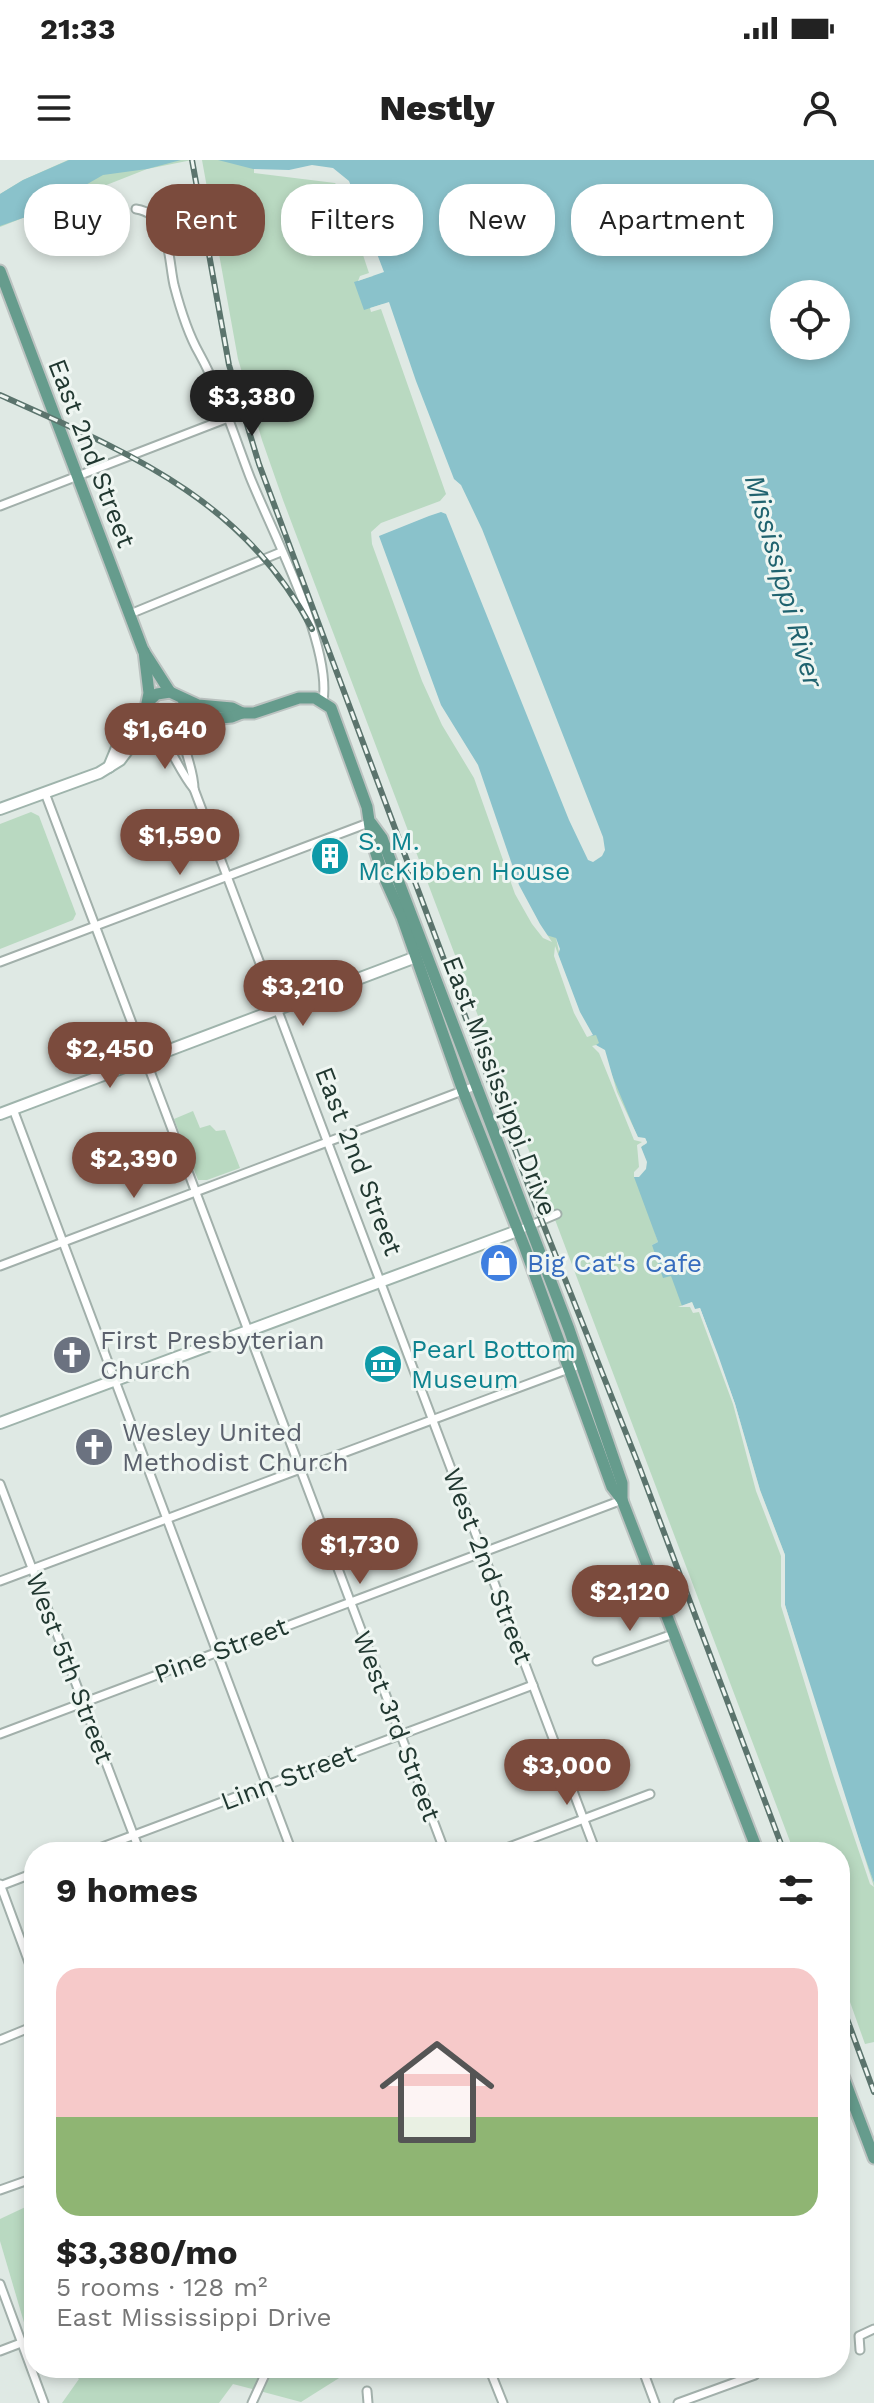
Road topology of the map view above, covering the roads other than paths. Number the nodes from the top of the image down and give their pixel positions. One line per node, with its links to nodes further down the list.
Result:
1 (136, 209): 3 (street, East Mississippi Drive)
2 (0, 271): 4 (main road, East 2nd Street)
3 (228, 418): 4 (street); 6 (street, East Mississippi Drive)
4 (77, 476): 5 (street); 7 (main road, East 2nd Street)
5 (0, 506)
6 (281, 552): 7 (street); 11 (street, East Mississippi Drive)
7 (130, 614): 8 (main road, East 2nd Street)
8 (143, 650): 9 (main road, East 2nd Street); 12 (main road, East 2nd Street)
9 (170, 692): 10 (main road); 12 (main road)
10 (183, 699): 13 (main road); 14 (main road)
11 (323, 701): 13 (main road); 20 (main road, East Mississippi Drive)
12 (147, 705): 15 (main road); 16 (main road)
13 (242, 713): 14 (main road)
14 (184, 727): 15 (main road); 17 (street, East 2nd Street)
15 (157, 733): 16 (main road); 17 (street, East 2nd Street)
16 (109, 767): 18 (main road)
17 (194, 789): 21 (street, East 2nd Street)
18 (45, 793): 19 (main road); 22 (street, West 3rd Street)
19 (0, 809)
20 (371, 822): 21 (street); 23 (main road, East Mississippi Drive); 27 (main road, East Mississippi Drive)
21 (229, 876): 22 (street); 25 (street, East 2nd Street)
22 (95, 926): 24 (street); 26 (street, West 3rd Street)
23 (416, 957): 25 (main road); 28 (main road, East Mississippi Drive)
24 (0, 962)
25 (279, 1009): 26 (main road); 31 (street, East 2nd Street)
26 (145, 1059): 29 (main road); 32 (street, West 3rd Street)
27 (478, 1085): 28 (street); 34 (main road, East Mississippi Drive)
28 (463, 1091): 31 (street); 35 (main road, East Mississippi Drive)
29 (13, 1109): 30 (main road); 36 (street)
30 (0, 1114)
31 (328, 1142): 32 (street); 38 (street, East 2nd Street)
32 (195, 1193): 36 (street); 39 (street, West 3rd Street)
33 (557, 1214): 34 (street)
34 (530, 1225): 35 (street); 40 (main road, East Mississippi Drive)
35 (517, 1231): 38 (main road); 41 (main road, East Mississippi Drive)
36 (63, 1243): 37 (street); 42 (street)
37 (0, 1266)
38 (380, 1280): 39 (main road); 43 (street, West 2nd Street)
39 (247, 1331): 42 (main road); 45 (street, West 3rd Street)
40 (582, 1364): 41 (street); 47 (main road, East Mississippi Drive)
41 (568, 1369): 43 (street); 47 (main road, East Mississippi Drive)
42 (114, 1379): 44 (main road); 48 (street)
43 (432, 1418): 45 (street); 49 (street, West 2nd Street)
44 (0, 1423)
45 (299, 1468): 48 (street); 52 (street, West 3rd Street)
46 (0, 1484): 50 (street, West 5th Street)
47 (622, 1500): 49 (street, Pine Street); 53 (main road)
48 (165, 1518): 50 (street); 54 (street)
49 (482, 1552): 52 (street, Pine Street); 56 (street, West 2nd Street)
50 (32, 1568): 51 (street); 57 (street, West 5th Street)
51 (0, 1581)
52 (349, 1602): 54 (street, Pine Street); 59 (street, West 3rd Street)
53 (673, 1634): 55 (street); 70 (main road)
54 (216, 1652): 57 (street, Pine Street); 60 (street)
55 (597, 1661)
56 (533, 1685): 59 (street, Linn Street); 62 (street, West 2nd Street)
57 (82, 1703): 58 (street, Pine Street); 63 (street, West 5th Street)
58 (0, 1734)
59 (400, 1735): 60 (street, Linn Street); 67 (street, West 3rd Street)
60 (266, 1785): 63 (street, Linn Street); 66 (street)
61 (650, 1794): 62 (street)
62 (584, 1818): 68 (street); 69 (street, West 2nd Street)
63 (133, 1836): 64 (street, Linn Street); 65 (street, West 5th Street)
64 (116, 1842)
65 (136, 1842)
66 (288, 1842)
67 (441, 1842)
68 (522, 1842)
69 (592, 1842)
70 (754, 1842)
71 (24, 1877): 72 (street)
72 (0, 1885): 73 (street)
73 (24, 1949)
74 (24, 2030): 75 (street)
75 (0, 2040)
76 (850, 2094): 77 (main road)
77 (874, 2158)
78 (24, 2182): 79 (street)
79 (0, 2190)
80 (0, 2284): 82 (street)
81 (874, 2329): 83 (street)
82 (21, 2343): 84 (street); 85 (street)
83 (860, 2350)
84 (0, 2351)
85 (24, 2351)
86 (34, 2378): 92 (street)
87 (263, 2378): 93 (street)
88 (493, 2378): 95 (street)
89 (646, 2378): 96 (street)
90 (747, 2378): 97 (street)
91 (367, 2391): 94 (street)
92 (44, 2403)
93 (252, 2403)
94 (368, 2403)
95 (503, 2403)
96 (655, 2403)
97 (678, 2403)

